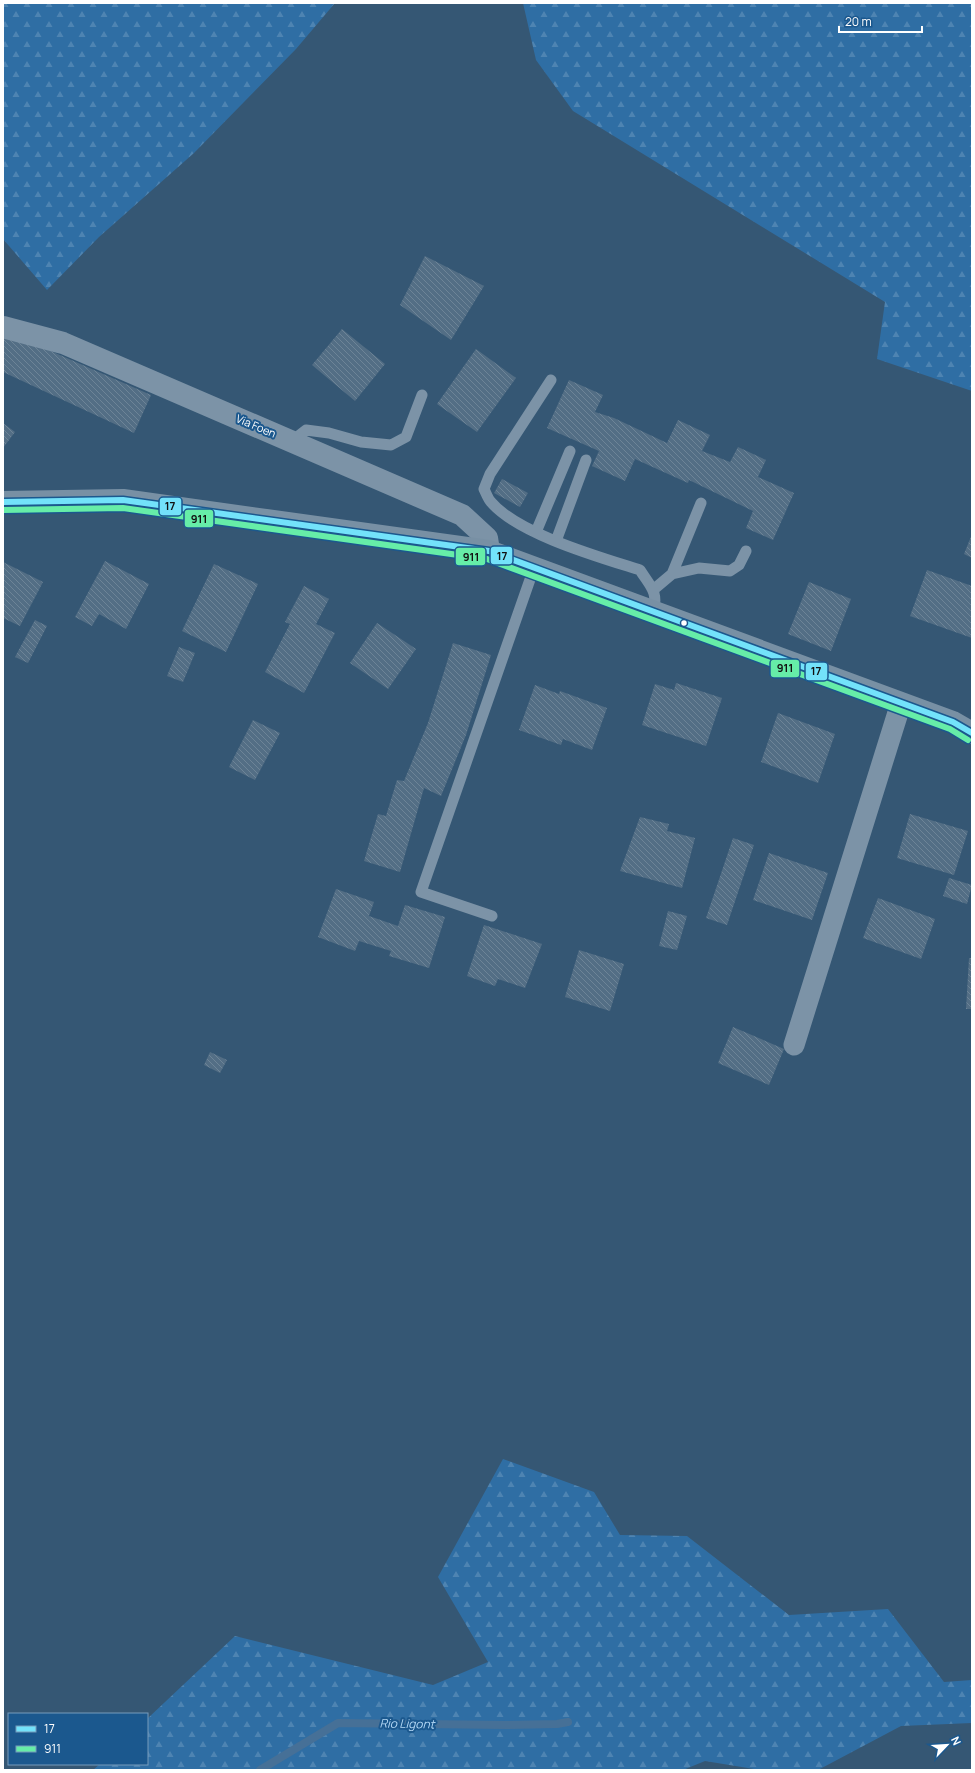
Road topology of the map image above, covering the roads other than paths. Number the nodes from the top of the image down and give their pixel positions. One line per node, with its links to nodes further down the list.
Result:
1 (3, 327): 4 (street, Via Foen)
2 (551, 380): 9 (lane)
3 (422, 395): 4 (lane)
4 (292, 442): 11 (street, Via Foen)
5 (570, 451): 9 (lane)
6 (586, 460): 10 (lane)
7 (3, 502): 11 (main road)
8 (701, 503): 14 (lane)
9 (536, 532): 10 (lane)
10 (556, 541): 15 (lane)
11 (489, 551): 13 (main road)
12 (746, 551): 14 (lane)
13 (534, 568): 16 (main road); 19 (lane)
14 (672, 574): 15 (lane)
15 (653, 590): 16 (lane)
16 (653, 612): 17 (main road)
17 (901, 703): 18 (main road); 20 (street)
18 (972, 733)
19 (492, 916)
20 (794, 1045)

